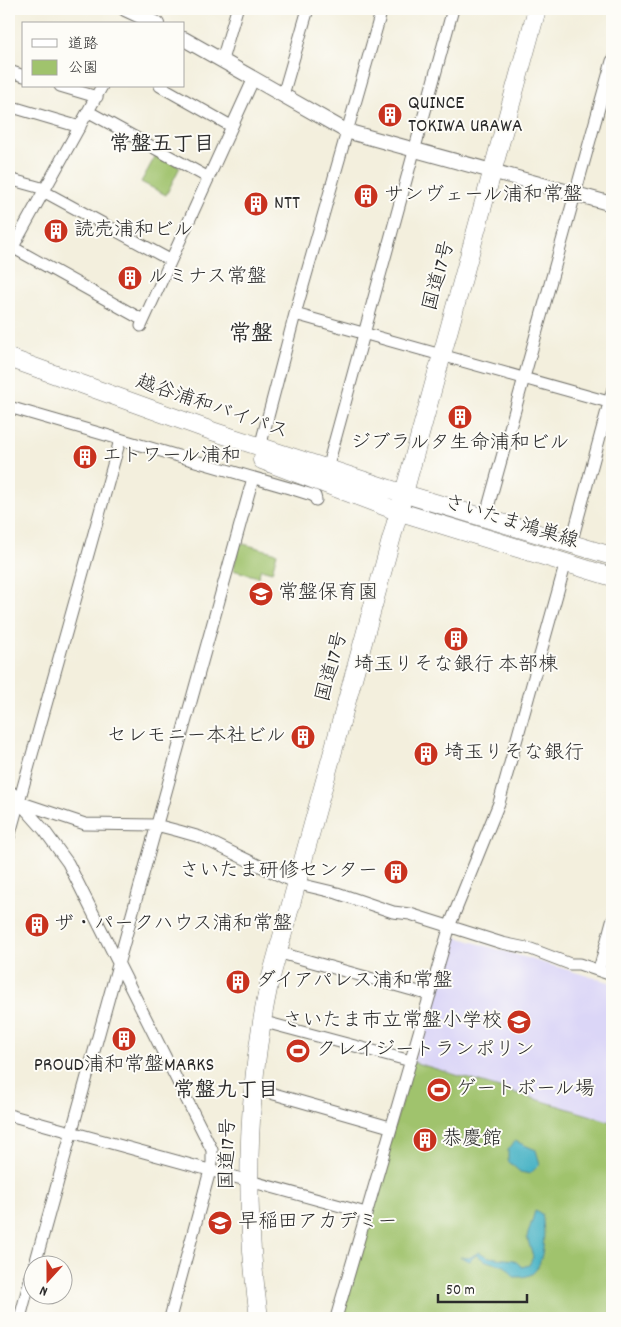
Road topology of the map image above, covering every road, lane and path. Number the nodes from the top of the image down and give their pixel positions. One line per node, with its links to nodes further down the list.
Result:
1 (237, 9): 9 (street)
2 (308, 9): 17 (street)
3 (382, 9): 22 (street)
4 (453, 9): 23 (street)
5 (537, 9): 24 (main road, 国道17号)
6 (133, 14): 7 (street)
7 (152, 22)
8 (185, 40): 9 (street)
9 (222, 60): 13 (street)
10 (612, 61): 28 (street)
11 (9, 71): 12 (street)
12 (22, 75)
13 (254, 78): 17 (street); 20 (street)
14 (73, 88): 16 (street)
15 (164, 88): 20 (street)
16 (99, 92): 19 (street)
17 (283, 95): 22 (street)
18 (9, 106): 21 (street)
19 (89, 112): 21 (street); 25 (street)
20 (231, 126): 25 (street)
21 (80, 127): 27 (street)
22 (346, 131): 23 (street); 32 (street)
23 (414, 148): 24 (street); 33 (street)
24 (492, 170): 28 (street); 34 (main road, 国道17号)
25 (207, 177): 31 (street)
26 (9, 179): 27 (street)
27 (44, 190): 30 (street); 31 (street)
28 (575, 194): 29 (street); 37 (street)
29 (612, 204)
30 (10, 252): 31 (street)
31 (170, 260)
32 (294, 314): 33 (street); 41 (street)
33 (364, 333): 34 (street); 42 (street)
34 (441, 354): 37 (street); 44 (main road, 国道17号)
35 (9, 358): 41 (main road, 越谷浦和バイパス)
36 (9, 371): 46 (main road, 越谷浦和バイパス)
37 (524, 378): 38 (street); 47 (street)
38 (611, 399): 48 (street)
39 (9, 407): 40 (street)
40 (120, 440): 43 (street); 52 (street)
41 (260, 448): 42 (main road, 越谷浦和バイパス)
42 (327, 469): 44 (main road, 越谷浦和バイパス)
43 (253, 478): 45 (street); 53 (street)
44 (402, 493): 46 (main road, 国道17号); 47 (main road, さいたま鴻巣線)
45 (316, 500)
46 (397, 512): 50 (main road, さいたま鴻巣線); 55 (main road, 国道17号)
47 (486, 518): 48 (main road, さいたま鴻巣線)
48 (571, 544): 49 (main road, さいたま鴻巣線)
49 (612, 556)
50 (566, 562): 51 (main road, さいたま鴻巣線); 57 (street)
51 (612, 576)
52 (14, 797): 53 (street); 54 (street); 59 (street)
53 (156, 825): 55 (street); 59 (street)
54 (9, 838)
55 (295, 883): 57 (street); 58 (main road, 国道17号)
56 (612, 922): 60 (street)
57 (449, 927): 60 (street); 62 (street)
58 (277, 952): 62 (street); 63 (main road, 国道17号)
59 (118, 961): 68 (street); 69 (street)
60 (599, 970): 61 (street)
61 (612, 975)
62 (430, 995): 64 (street)
63 (261, 1021): 64 (street); 65 (main road, 国道17号)
64 (411, 1061): 67 (street)
65 (253, 1088): 67 (street); 70 (main road, 国道17号)
66 (9, 1115): 68 (street)
67 (390, 1127): 71 (street)
68 (71, 1132): 69 (street); 72 (street)
69 (210, 1169): 70 (street); 75 (street)
70 (249, 1180): 71 (street); 76 (main road, 国道17号)
71 (366, 1213): 77 (street)
72 (38, 1254)
73 (24, 1304): 74 (street)
74 (20, 1318)
75 (170, 1318)
76 (259, 1318)
77 (336, 1318)

